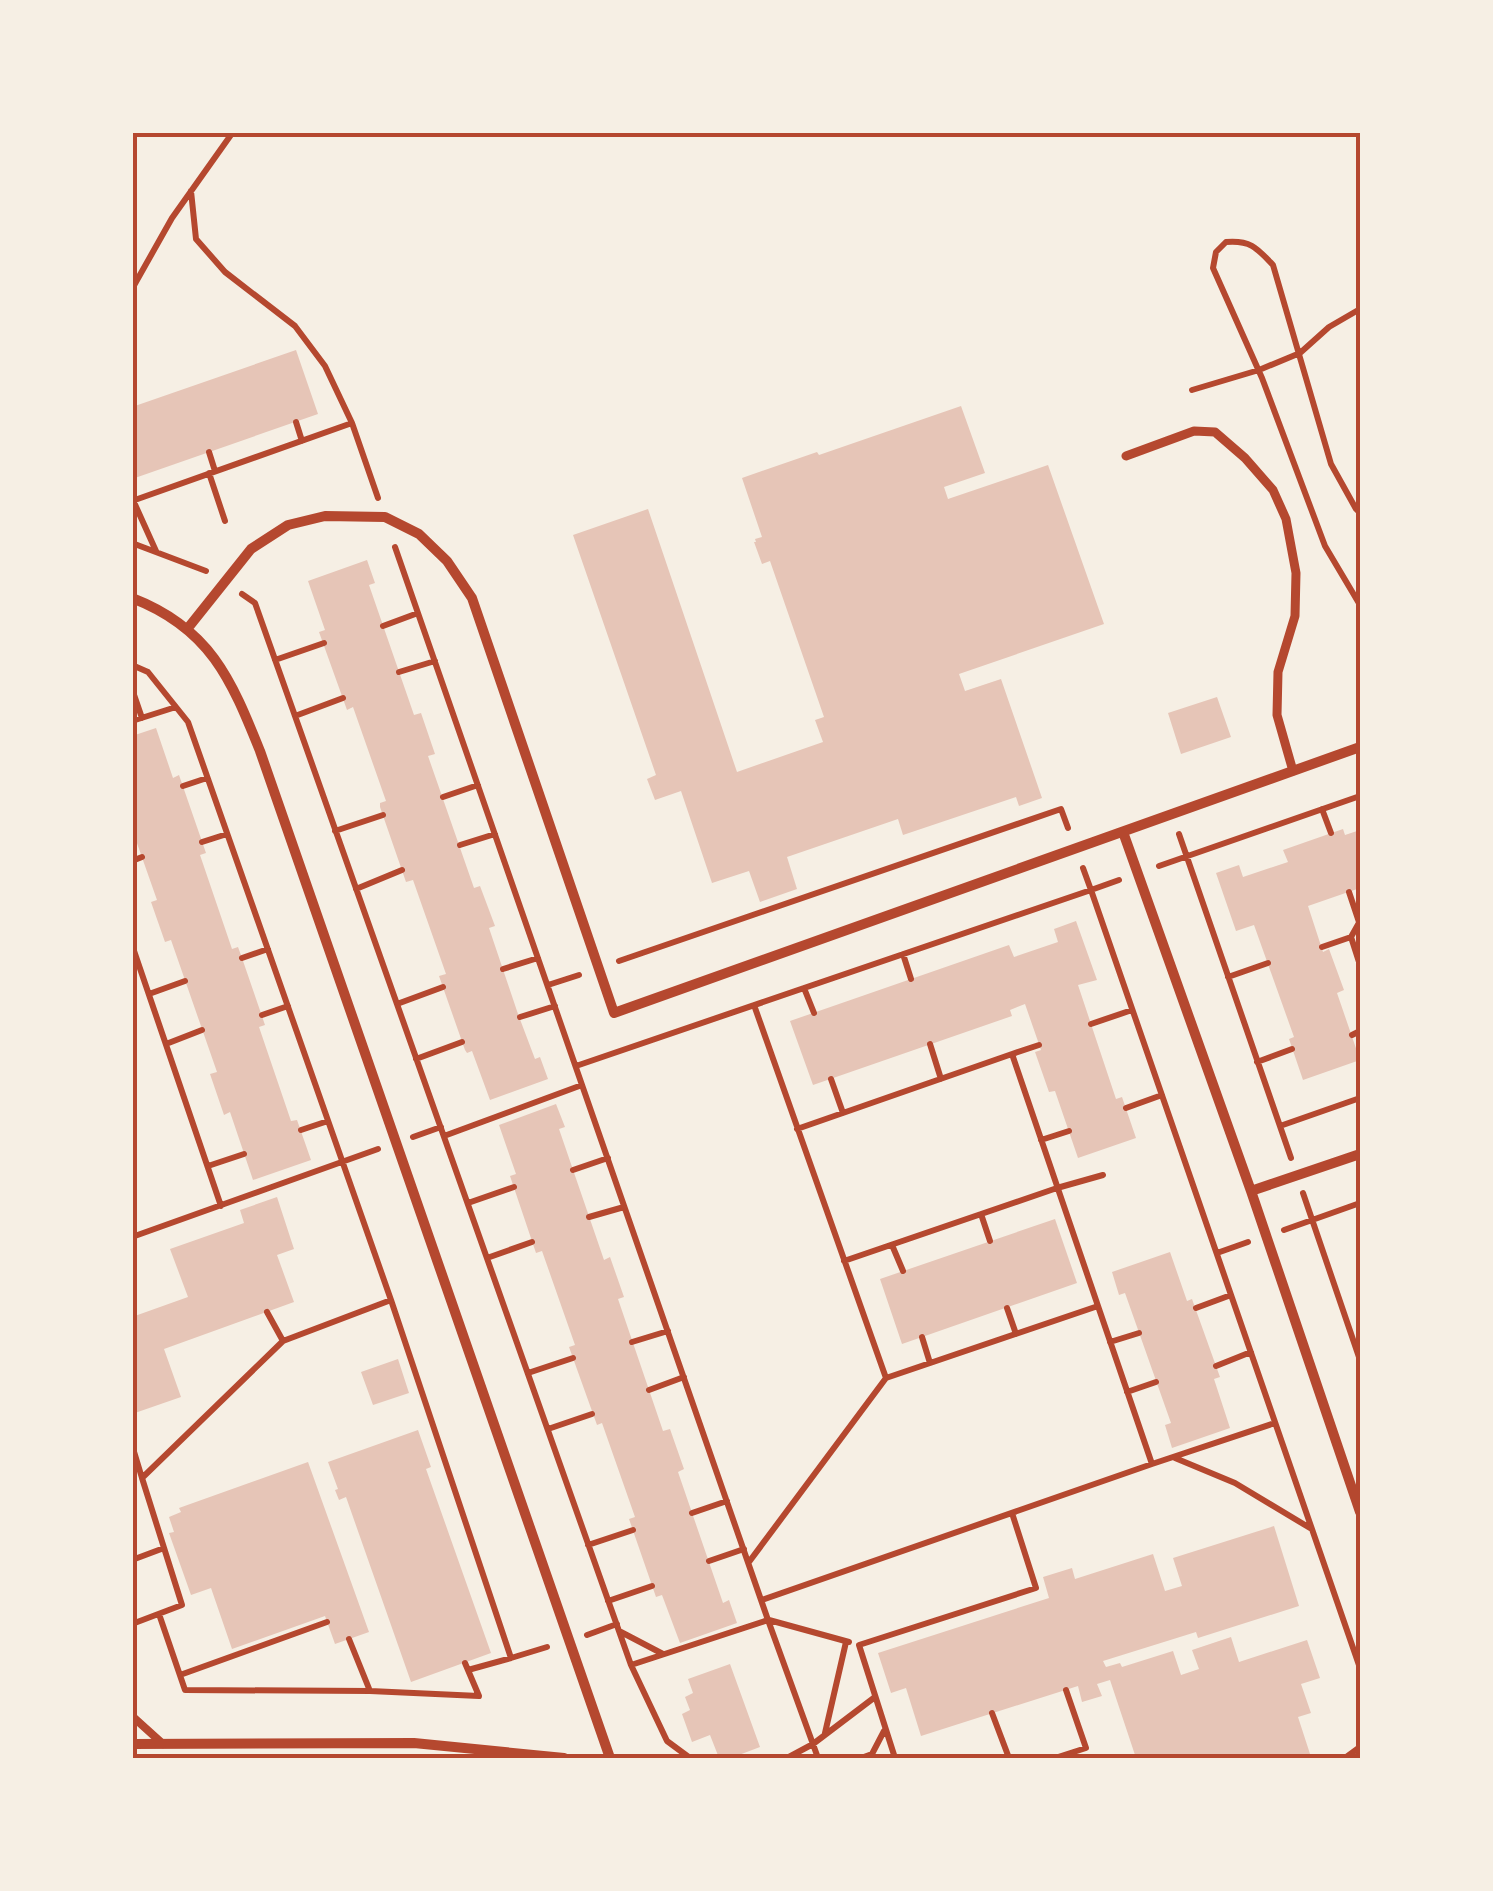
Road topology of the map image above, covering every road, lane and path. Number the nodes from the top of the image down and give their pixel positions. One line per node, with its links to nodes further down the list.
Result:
1 (233, 132): 2 (path)
2 (191, 191): 3 (path); 9 (path)
3 (132, 289)
4 (1360, 309): 5 (path)
5 (1300, 353): 6 (path); 6 (path); 16 (path)
6 (1259, 370): 7 (path); 24 (path)
7 (1192, 390)
8 (296, 422): 10 (path)
9 (352, 424): 10 (path); 15 (path)
10 (302, 441): 13 (path)
11 (209, 452): 13 (path)
12 (1126, 456): 40 (street)
13 (212, 472): 14 (path); 17 (path)
14 (133, 500): 20 (path)
15 (380, 502)
16 (1360, 514)
17 (225, 521)
18 (391, 537): 25 (path)
19 (132, 543): 20 (path)
20 (156, 552): 21 (path)
21 (208, 572)
22 (235, 589): 29 (path)
23 (132, 598): 27 (street)
24 (1360, 605)
25 (418, 613): 26 (path); 30 (path)
26 (383, 626)
27 (188, 628): 75 (street); 117 (street)
28 (324, 644): 29 (path)
29 (275, 660): 36 (path)
30 (434, 662): 32 (path); 42 (path)
31 (132, 666): 35 (path)
32 (399, 672)
33 (132, 688): 37 (path)
34 (343, 698): 36 (path)
35 (176, 707): 37 (path); 41 (path)
36 (295, 716): 49 (path)
37 (142, 718): 38 (path)
38 (132, 721)
39 (1360, 746): 40 (street)
40 (1293, 771): 47 (street)
41 (207, 778): 43 (path); 52 (path)
42 (478, 785): 45 (path); 53 (path)
43 (183, 786)
44 (1360, 796): 46 (path)
45 (443, 797)
46 (1322, 809): 51 (path); 58 (path)
47 (1172, 814): 50 (street); 58 (path)
48 (383, 815): 49 (path)
49 (336, 831): 62 (path)
50 (1124, 832): 56 (street); 61 (street)
51 (1331, 833)
52 (227, 834): 54 (path); 69 (path)
53 (495, 834): 55 (path); 72 (path)
54 (202, 842)
55 (460, 845)
56 (1075, 848): 63 (path); 75 (path); 75 (street)
57 (142, 857): 59 (path)
58 (1187, 857): 61 (path); 77 (path)
59 (132, 861)
60 (402, 870): 62 (path)
61 (1138, 873): 63 (path); 128 (street)
62 (356, 888): 84 (path)
63 (1091, 890): 70 (path); 88 (path)
64 (1349, 892): 65 (path)
65 (1360, 922): 66 (path)
66 (1350, 937): 68 (path); 74 (path)
67 (132, 945): 83 (path)
68 (1322, 948)
69 (268, 949): 71 (path); 86 (path)
70 (903, 954): 78 (path); 82 (path)
71 (242, 958)
72 (538, 958): 76 (path); 80 (path)
73 (1268, 963): 77 (path)
74 (1360, 965)
75 (598, 968): 80 (path)
76 (502, 969)
77 (1228, 977): 101 (path)
78 (911, 979)
79 (185, 981): 83 (path)
80 (548, 985): 87 (path)
81 (444, 988): 84 (path)
82 (804, 988): 85 (path); 89 (path)
83 (149, 994): 95 (path)
84 (397, 1004): 100 (path)
85 (754, 1005): 102 (path); 112 (path)
86 (288, 1006): 90 (path); 110 (path)
87 (555, 1006): 91 (path); 102 (path)
88 (1132, 1010): 92 (path); 106 (path)
89 (814, 1013)
90 (262, 1015)
91 (520, 1018)
92 (1091, 1024)
93 (202, 1030): 95 (path)
94 (462, 1042): 100 (path)
95 (166, 1044): 122 (path)
96 (930, 1044): 104 (path)
97 (1039, 1045): 99 (path)
98 (1292, 1050): 101 (path)
99 (1012, 1054): 104 (path); 116 (path)
100 (416, 1059): 115 (path)
101 (1258, 1062): 111 (path)
102 (576, 1066): 105 (path)
103 (831, 1079): 109 (path)
104 (941, 1079): 109 (path)
105 (582, 1086): 115 (path); 120 (path)
106 (1162, 1096): 108 (path); 141 (path)
107 (1360, 1098): 111 (path)
108 (1126, 1108)
109 (843, 1113): 112 (path)
110 (328, 1121): 113 (path); 121 (path)
111 (1280, 1126): 125 (path)
112 (797, 1129): 139 (path)
113 (301, 1130)
114 (1069, 1131): 116 (path)
115 (442, 1132): 117 (path); 129 (path)
116 (1041, 1140): 127 (path)
117 (396, 1143): 121 (path); 216 (street)
118 (244, 1154): 122 (path)
119 (1360, 1154): 125 (street)
120 (608, 1158): 123 (path); 131 (path)
121 (342, 1162): 130 (path); 142 (path)
122 (208, 1166): 130 (path)
123 (572, 1170)
124 (1103, 1175): 127 (path)
125 (1297, 1176): 128 (street); 148 (path)
126 (514, 1187): 129 (path)
127 (1057, 1188): 132 (path); 143 (path)
128 (1251, 1191): 175 (street)
129 (468, 1202): 138 (path)
130 (221, 1206): 134 (path)
131 (624, 1207): 133 (path); 149 (path)
132 (981, 1214): 135 (path); 137 (path)
133 (589, 1217)
134 (132, 1237)
135 (990, 1241)
136 (532, 1242): 138 (path)
137 (892, 1244): 139 (path); 140 (path)
138 (487, 1258): 161 (path)
139 (844, 1261): 163 (path)
140 (903, 1271)
141 (1231, 1295): 145 (path); 156 (path)
142 (391, 1300): 153 (path); 200 (path)
143 (1098, 1306): 151 (path); 155 (path)
144 (1007, 1308): 151 (path)
145 (1196, 1308)
146 (267, 1312): 153 (path)
147 (1360, 1321): 148 (path)
148 (1348, 1325): 158 (path)
149 (668, 1330): 154 (path); 162 (path)
150 (1139, 1333): 155 (path)
151 (1016, 1334): 159 (path)
152 (922, 1337): 159 (path)
153 (283, 1341): 173 (path)
154 (632, 1342)
155 (1110, 1342): 166 (path)
156 (1251, 1352): 160 (path); 168 (path)
157 (573, 1358): 161 (path)
158 (1360, 1360)
159 (930, 1363): 163 (path)
160 (1216, 1366)
161 (528, 1373): 169 (path)
162 (684, 1378): 165 (path); 174 (path)
163 (886, 1378): 185 (path)
164 (1156, 1382): 166 (path)
165 (649, 1390)
166 (1127, 1392): 172 (path)
167 (592, 1414): 169 (path)
168 (1276, 1423): 171 (path); 178 (path)
169 (548, 1429): 180 (path)
170 (132, 1445): 173 (path)
171 (1174, 1457): 172 (path); 178 (path)
172 (1152, 1464): 177 (path)
173 (142, 1478): 181 (path)
174 (727, 1501): 176 (path); 182 (path)
175 (1360, 1512)
176 (692, 1513)
177 (1012, 1513): 187 (path); 197 (path)
178 (1312, 1529): 202 (path)
179 (633, 1530): 180 (path)
180 (588, 1545): 188 (path)
181 (164, 1548): 183 (path); 189 (path)
182 (744, 1549): 184 (path); 185 (path)
183 (132, 1560)
184 (709, 1561)
185 (748, 1562): 187 (path)
186 (652, 1586): 188 (path)
187 (762, 1600): 190 (path)
188 (608, 1601): 193 (path)
189 (159, 1614): 192 (path); 203 (path)
190 (768, 1620): 196 (path); 199 (path); 213 (path)
191 (327, 1622): 203 (path)
192 (132, 1624)
193 (618, 1628): 194 (path); 199 (path); 201 (path)
194 (586, 1635)
195 (349, 1639): 205 (path)
196 (846, 1642): 197 (path); 210 (path)
197 (859, 1645): 206 (path)
198 (548, 1646): 200 (path)
199 (664, 1654): 201 (path)
200 (512, 1658): 205 (path)
201 (631, 1665): 217 (path)
202 (1360, 1668)
203 (180, 1675): 205 (path)
204 (1066, 1690): 223 (path)
205 (370, 1692)
206 (875, 1697): 209 (path); 210 (path)
207 (992, 1713): 222 (path)
208 (132, 1716): 212 (lane)
209 (886, 1729): 220 (path); 221 (path)
210 (825, 1734): 213 (path)
211 (132, 1744): 212 (street)
212 (163, 1744): 215 (street)
213 (813, 1744): 218 (path); 219 (path)
214 (1360, 1747): 224 (path)
215 (564, 1758)
216 (610, 1758)
217 (690, 1758)
218 (787, 1758)
219 (818, 1758)
220 (861, 1758)
221 (895, 1758)
222 (1009, 1758)
223 (1056, 1758)
224 (1345, 1758)

